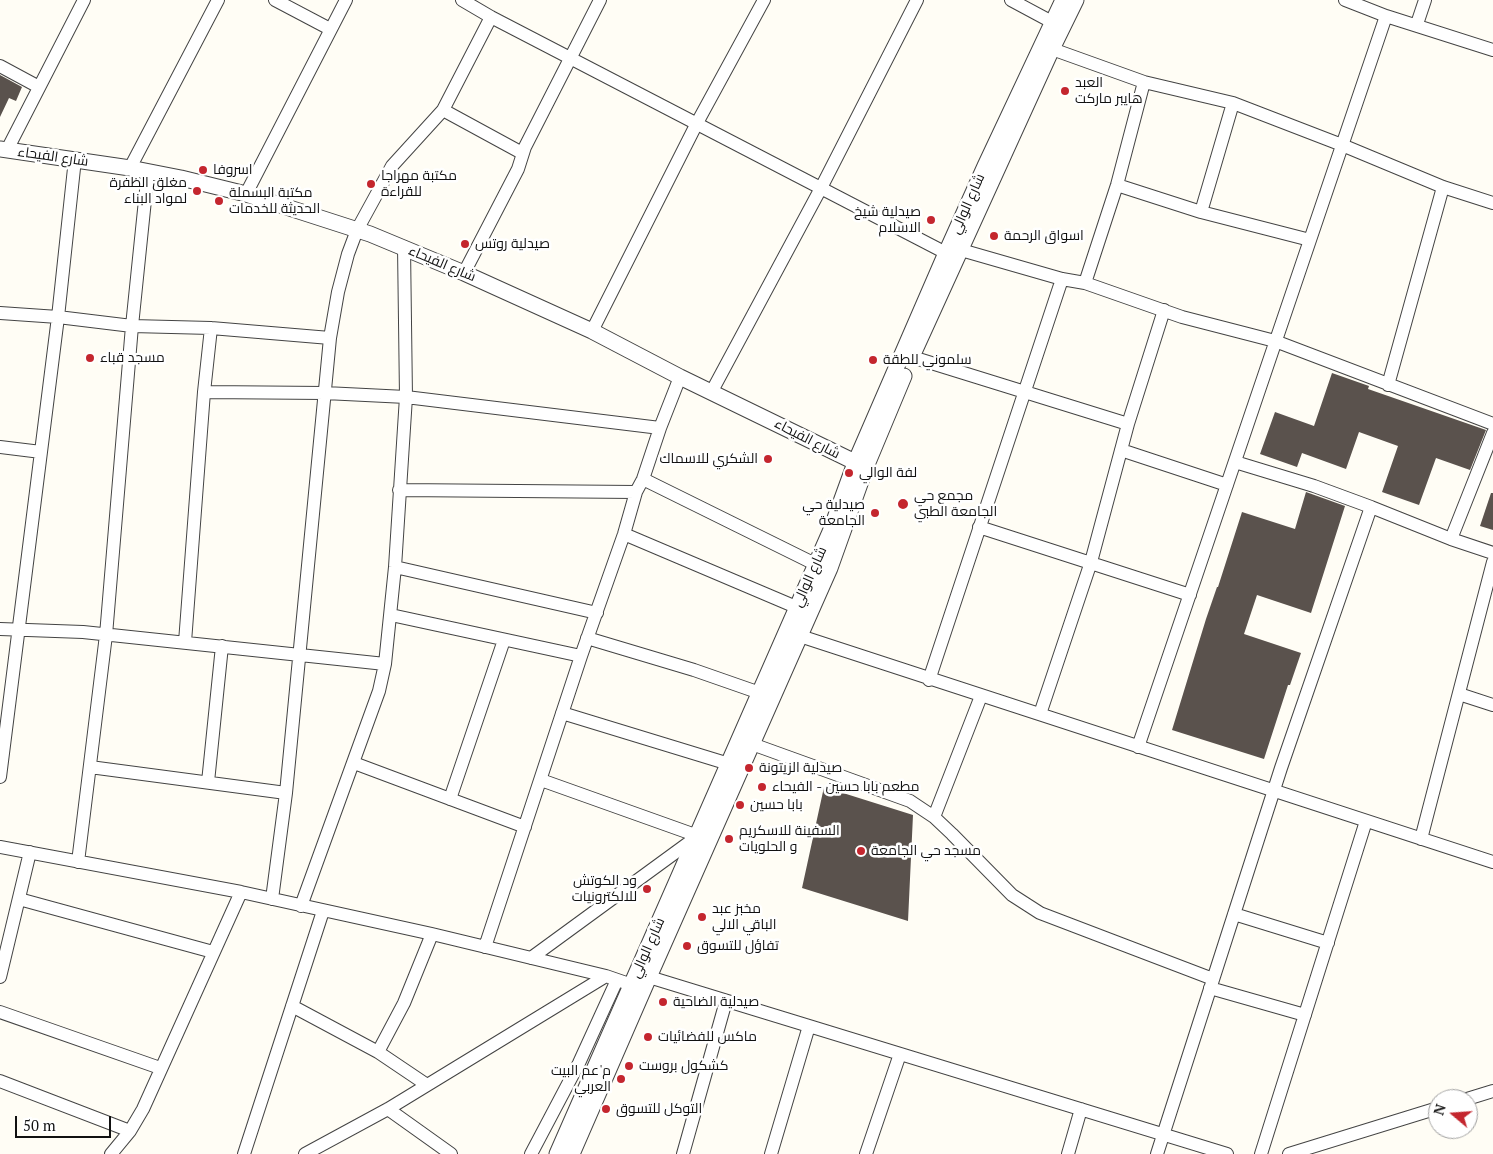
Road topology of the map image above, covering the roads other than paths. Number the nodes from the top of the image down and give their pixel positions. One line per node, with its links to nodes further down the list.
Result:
1 (84, 0): 24 (street)
2 (218, 0): 32 (street)
3 (275, 0): 18 (street)
4 (346, 0): 18 (street)
5 (465, 0): 15 (street)
6 (600, 0): 21 (street)
7 (764, 0): 27 (street)
8 (917, 0): 36 (street)
9 (1011, 0): 16 (street)
10 (1062, 0): 16 (street, شارع الوالي)
11 (1076, 0): 19 (street, شارع الوالي)
12 (1345, 0): 14 (street)
13 (1425, 0): 17 (street)
14 (1386, 16): 17 (street); 28 (street)
15 (491, 17): 21 (street); 26 (street)
16 (1052, 22): 43 (street, شارع الوالي)
17 (1417, 24): 20 (street)
18 (330, 29): 37 (street)
19 (1052, 49): 23 (street); 43 (street, شارع الوالي)
20 (1493, 50)
21 (570, 57): 27 (street); 30 (street)
22 (0, 66): 24 (street)
23 (1144, 82): 25 (street); 34 (street)
24 (39, 87): 29 (street)
25 (1232, 103): 28 (street); 39 (street)
26 (443, 110): 30 (street); 40 (street)
27 (698, 123): 36 (street); 52 (street)
28 (1342, 145): 35 (street); 41 (street)
29 (3, 150): 31 (street, شارع الفيحاء)
30 (522, 154): 44 (street)
31 (75, 159): 32 (street, شارع الفيحاء); 49 (street)
32 (130, 168): 33 (street, شارع الفيحاء)
33 (148, 171): 37 (street, شارع الفيحاء); 50 (street)
34 (1117, 184): 39 (street); 46 (street)
35 (1443, 187): 38 (street); 57 (street)
36 (821, 188): 43 (street); 58 (street)
37 (246, 194): 40 (street, شارع الفيحاء)
38 (1493, 204)
39 (1201, 212): 41 (street)
40 (357, 230): 42 (street, شارع الفيحاء); 53 (street)
41 (1310, 240): 54 (street)
42 (404, 247): 44 (street, شارع الفيحاء); 62 (street)
43 (954, 251): 45 (street); 55 (street, شارع الوالي); 71 (street, شارع الوالي)
44 (464, 272): 52 (street, شارع الفيحاء)
45 (1062, 278): 46 (street); 60 (street)
46 (1085, 283): 47 (street)
47 (1164, 310): 54 (street); 63 (street)
48 (0, 313): 49 (street)
49 (58, 317): 50 (street); 69 (street)
50 (132, 326): 51 (street); 91 (street)
51 (211, 328): 53 (street); 59 (street)
52 (592, 331): 56 (street, شارع الفيحاء)
53 (330, 338): 61 (street)
54 (1275, 341): 57 (street); 70 (street)
55 (912, 357): 60 (street); 71 (street, شارع الوالي)
56 (680, 377): 58 (street, شارع الفيحاء); 65 (street)
57 (1388, 385): 64 (street)
58 (712, 391): 71 (street, شارع الفيحاء)
59 (204, 392): 61 (street); 95 (street)
60 (1023, 392): 63 (street); 77 (street)
61 (325, 393): 62 (street); 97 (street)
62 (406, 397): 65 (street); 74 (street)
63 (1128, 424): 68 (street)
64 (1493, 424)
65 (660, 428): 72 (street)
66 (1493, 432): 79 (street)
67 (0, 448): 69 (street)
68 (1121, 450): 73 (street); 81 (street)
69 (40, 452): 90 (street)
70 (1236, 462): 73 (street); 76 (street)
71 (861, 465): 83 (street, شارع الوالي); 92 (street, شارع الوالي)
72 (643, 479): 75 (street); 83 (street)
73 (1227, 485): 85 (street)
74 (399, 490): 75 (street); 84 (street)
75 (636, 492): 78 (street)
76 (1371, 508): 79 (street); 116 (street)
77 (979, 526): 81 (street); 100 (street)
78 (624, 534): 86 (street); 87 (street)
79 (1451, 539): 80 (street)
80 (1493, 553)
81 (1091, 562): 85 (street); 106 (street)
82 (1493, 562): 102 (street)
83 (816, 564): 86 (street, شارع الوالي)
84 (395, 566): 87 (street); 88 (street)
85 (1190, 595): 109 (street)
86 (796, 607): 101 (street, شارع الوالي)
87 (597, 613): 93 (street)
88 (391, 615): 94 (street); 99 (street)
89 (0, 629): 90 (street)
90 (18, 631): 91 (street); 107 (street)
91 (106, 635): 95 (street); 112 (street)
92 (800, 636): 100 (street); 108 (street, شارع الوالي)
93 (587, 638): 98 (street); 101 (street)
94 (504, 640): 98 (street); 118 (street)
95 (185, 642): 96 (street)
96 (222, 646): 97 (street); 115 (street)
97 (300, 654): 99 (street); 117 (street)
98 (581, 656): 105 (street)
99 (385, 664): 110 (street)
100 (929, 680): 103 (street)
101 (760, 693): 111 (street, شارع الوالي)
102 (1459, 694): 104 (street); 123 (street)
103 (980, 696): 106 (street); 119 (street)
104 (1493, 705)
105 (562, 713): 111 (street); 114 (street)
106 (1040, 714): 109 (street)
107 (3, 727): 113 (street)
108 (752, 744): 119 (street); 140 (street, شارع الوالي)
109 (1138, 747): 116 (street)
110 (354, 763): 118 (street); 131 (street)
111 (729, 764): 122 (street, شارع الوالي)
112 (90, 767): 115 (street); 126 (street)
113 (0, 777)
114 (541, 780): 121 (street); 122 (street)
115 (208, 782): 117 (street)
116 (1274, 790): 120 (street); 133 (street)
117 (286, 793): 130 (street)
118 (450, 799): 121 (street)
119 (934, 817): 142 (street)
120 (1366, 821): 123 (street); 135 (street)
121 (525, 827): 136 (street)
122 (698, 836): 138 (street); 143 (street, شارع الوالي)
123 (1421, 839): 127 (street)
124 (0, 847): 125 (street)
125 (30, 852): 126 (street); 129 (street)
126 (78, 862): 128 (street)
127 (1493, 862)
128 (241, 892): 130 (street); 137 (street)
129 (19, 899): 137 (street); 139 (street)
130 (272, 899): 131 (street)
131 (301, 906): 132 (street)
132 (322, 911): 134 (street); 145 (street)
133 (1234, 914): 135 (street); 142 (street)
134 (432, 934): 136 (street); 149 (street)
135 (1328, 943): 147 (street)
136 (485, 947): 138 (street)
137 (213, 952): 151 (street)
138 (531, 958): 141 (street)
139 (0, 977)
140 (649, 977): 144 (street); 168 (street, شارع الوالي)
141 (611, 978): 143 (street); 153 (street); 166 (street)
142 (1211, 983): 147 (street); 160 (street)
143 (632, 985): 167 (street, شارع الوالي)
144 (726, 1001): 148 (street); 169 (street)
145 (292, 1006): 149 (street); 163 (street)
146 (0, 1012): 151 (street)
147 (1305, 1015): 175 (street)
148 (808, 1026): 150 (street); 170 (street)
149 (378, 1052): 153 (street)
150 (900, 1054): 157 (street); 171 (street)
151 (160, 1068): 159 (street)
152 (0, 1081): 159 (street)
153 (427, 1085): 156 (street)
154 (1493, 1092): 155 (street)
155 (1478, 1096)
156 (388, 1109): 161 (street); 164 (street)
157 (1081, 1109): 160 (street); 172 (street)
158 (1428, 1111): 176 (street)
159 (130, 1131): 162 (street)
160 (1162, 1134): 173 (street); 174 (street)
161 (438, 1150): 165 (street)
162 (111, 1154)
163 (244, 1154)
164 (306, 1154)
165 (451, 1154)
166 (531, 1154)
167 (557, 1154)
168 (572, 1154)
169 (682, 1154)
170 (771, 1154)
171 (866, 1154)
172 (1068, 1154)
173 (1157, 1154)
174 (1227, 1154)
175 (1261, 1154)
176 (1289, 1154)

